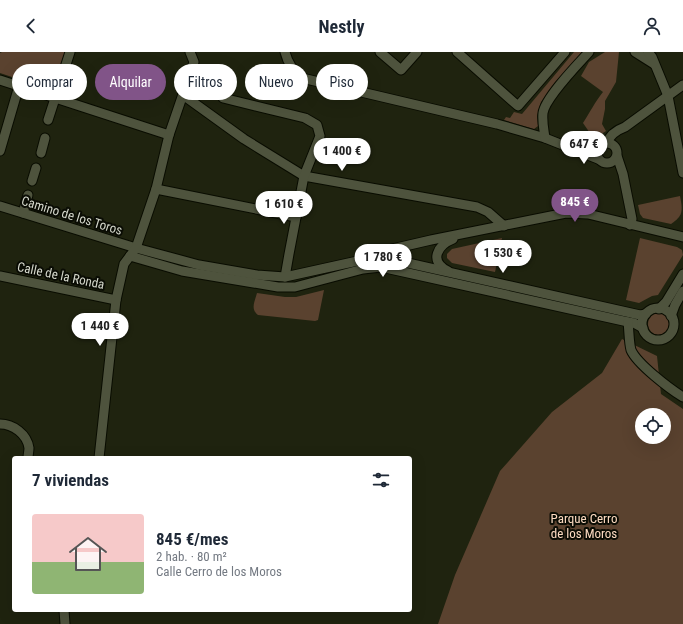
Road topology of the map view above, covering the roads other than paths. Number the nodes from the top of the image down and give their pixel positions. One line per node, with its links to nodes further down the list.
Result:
1 (70, 52): 11 (street)
2 (190, 52): 12 (street)
3 (286, 52): 27 (street)
4 (380, 52): 5 (street)
5 (417, 52)
6 (457, 52): 10 (street)
7 (589, 52): 27 (street)
8 (635, 52): 13 (street)
9 (648, 52): 13 (street)
10 (560, 54)
11 (66, 64)
12 (193, 64)
13 (654, 64): 17 (street)
14 (0, 80): 15 (street)
15 (12, 84)
16 (683, 85): 17 (street)
17 (668, 96): 29 (street); 36 (street)
18 (15, 100): 30 (street)
19 (55, 100): 24 (street)
20 (58, 100): 25 (street)
21 (181, 100): 25 (street)
22 (190, 100): 38 (street)
23 (231, 100): 38 (street)
24 (48, 120)
25 (169, 134): 40 (street)
26 (45, 138): 32 (street)
27 (545, 138): 31 (street)
28 (597, 148): 29 (street); 31 (street); 33 (street)
29 (613, 148): 34 (street); 37 (street)
30 (0, 150)
31 (579, 151): 33 (street)
32 (41, 153)
33 (598, 159): 34 (street)
34 (609, 163): 37 (street)
35 (36, 168): 39 (street)
36 (683, 173)
37 (623, 174): 45 (street)
38 (304, 176): 44 (street); 46 (street)
39 (32, 181)
40 (156, 189): 44 (street); 50 (street)
41 (28, 195): 43 (street)
42 (0, 206): 43 (street, Camino de los Toros)
43 (22, 213): 50 (street, Camino de los Toros)
44 (296, 217): 56 (street)
45 (630, 225): 46 (street); 49 (street)
46 (504, 226): 48 (street)
47 (683, 229): 49 (street)
48 (466, 234): 52 (street); 53 (street)
49 (678, 236)
50 (136, 248): 51 (street); 56 (street, Camino de los Toros)
51 (130, 256): 58 (street); 62 (street)
52 (362, 260): 53 (street); 56 (street, Camino de los Toros)
53 (455, 274): 60 (street)
54 (683, 274): 59 (street)
55 (0, 276): 58 (street, Calle de la Ronda)
56 (285, 277)
57 (683, 291): 61 (street)
58 (116, 300): 67 (street)
59 (659, 308): 60 (street); 61 (street)
60 (646, 314): 63 (street)
61 (672, 316): 63 (street)
62 (628, 322): 63 (street); 64 (street)
63 (643, 328)
64 (683, 397)
65 (0, 424): 66 (street)
66 (28, 456)
67 (99, 456)
68 (64, 612): 69 (street)
69 (65, 624)

